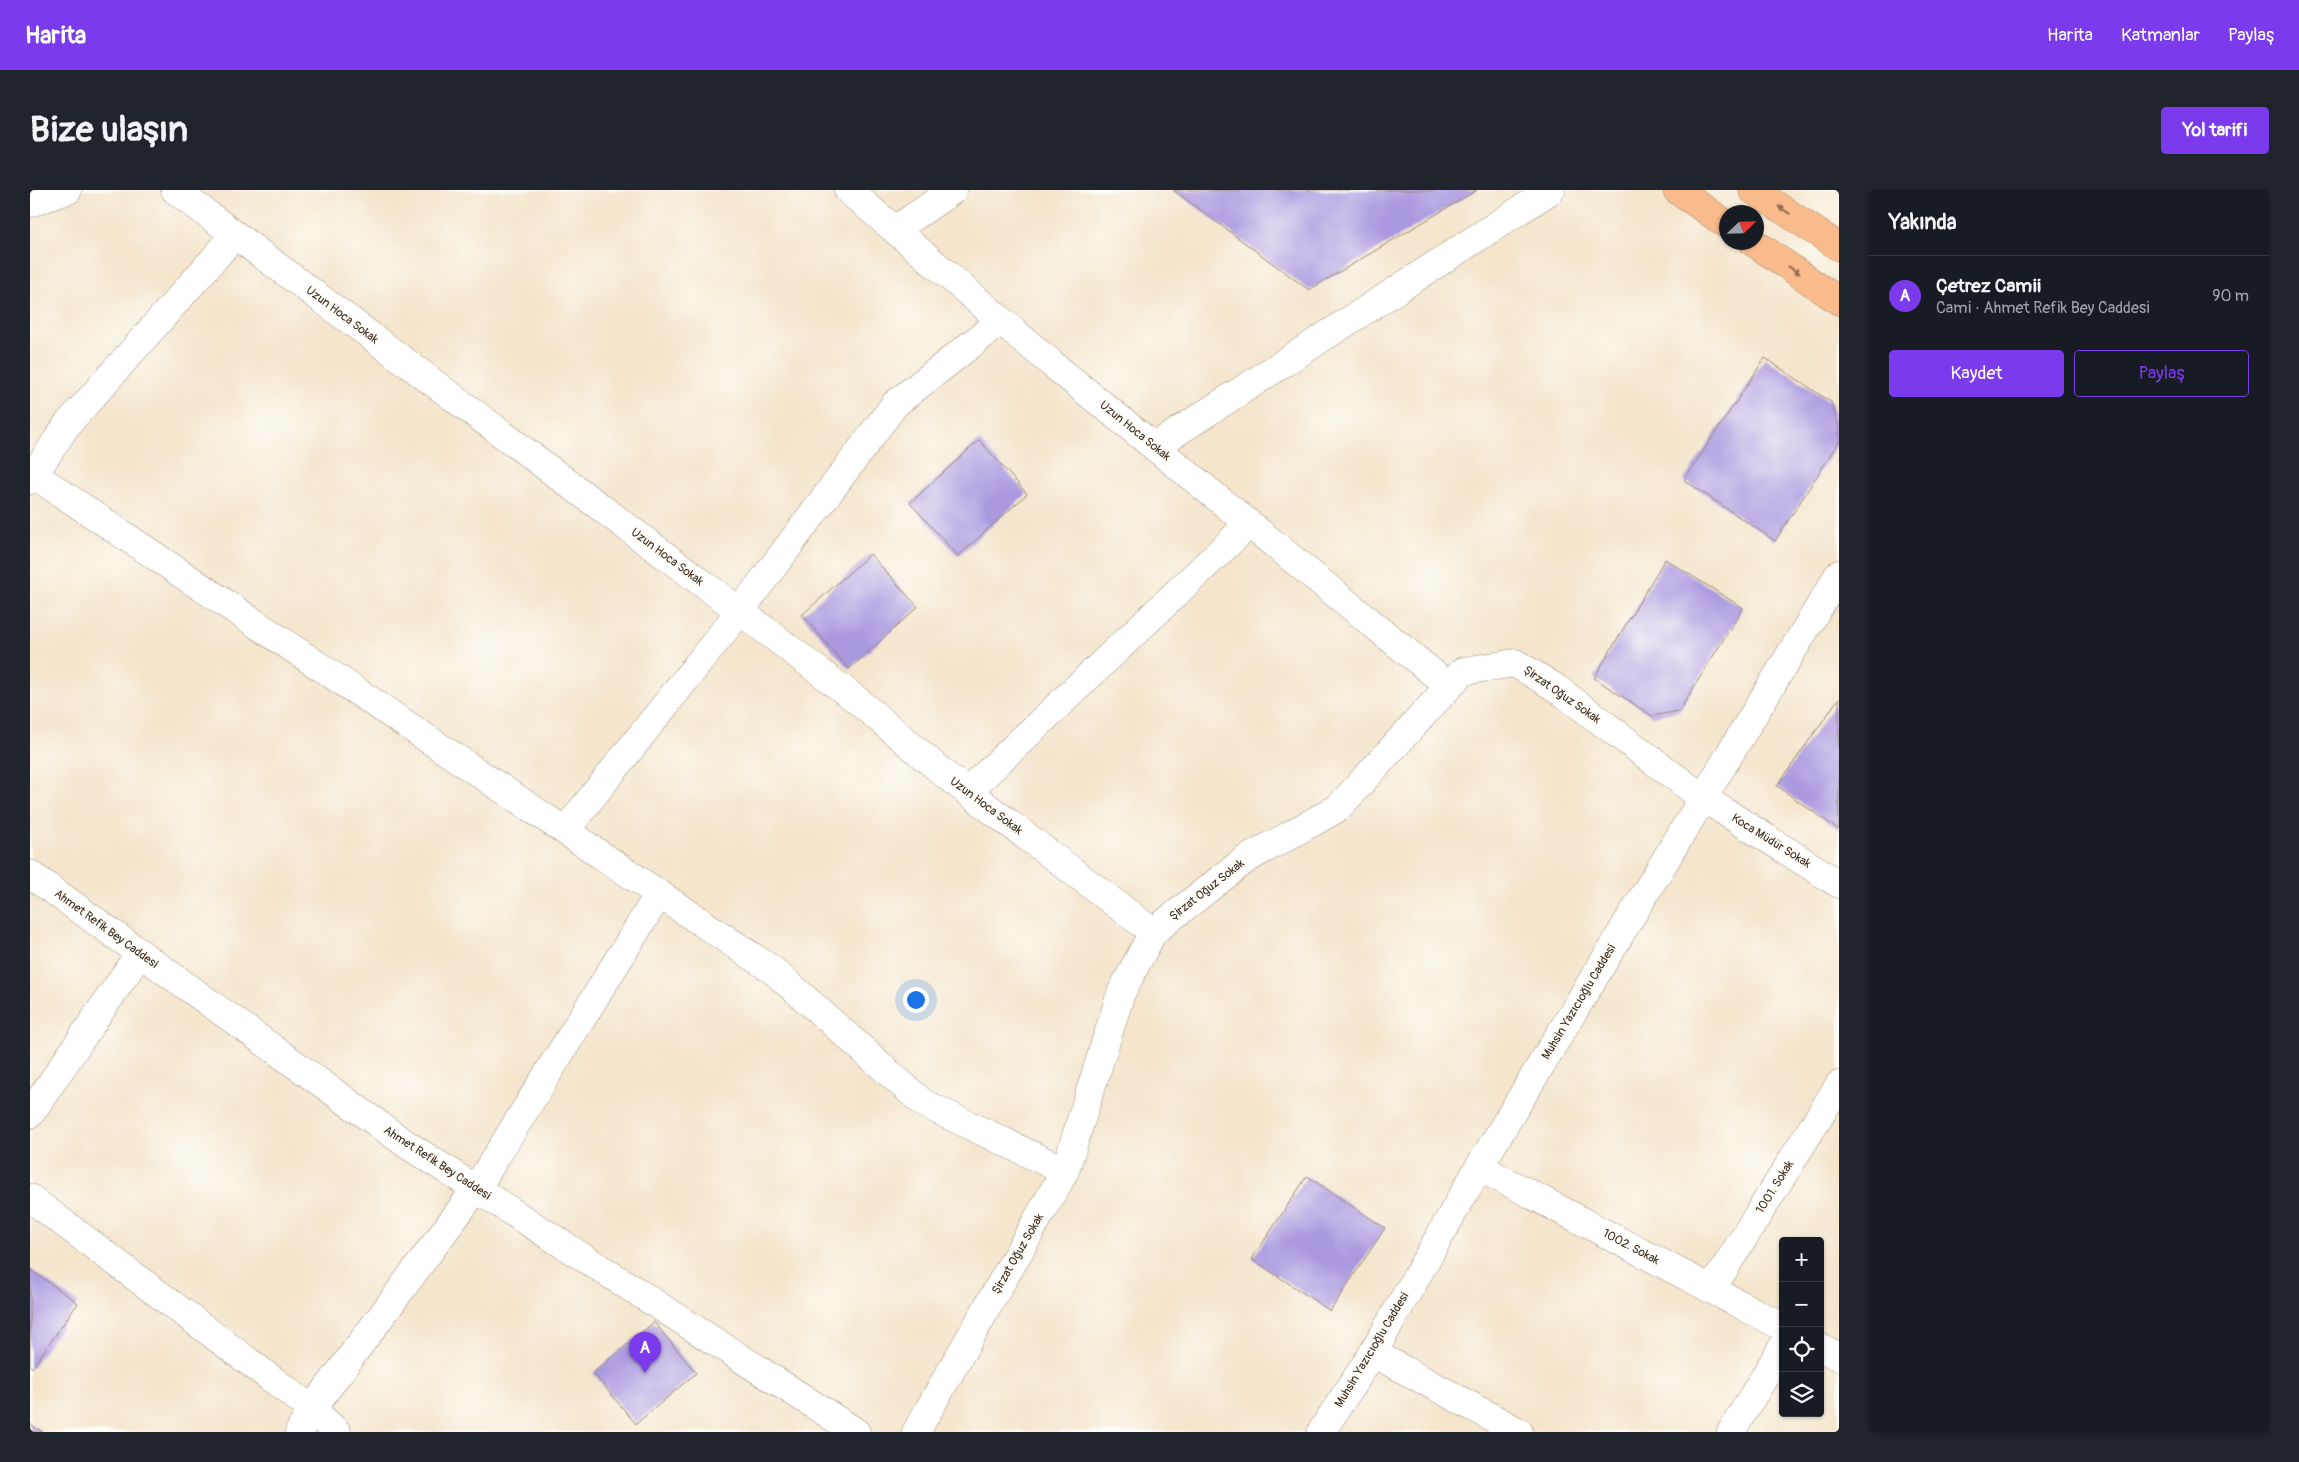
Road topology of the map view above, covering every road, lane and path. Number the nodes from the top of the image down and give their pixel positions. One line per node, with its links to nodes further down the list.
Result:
1 (68, 190): 8 (street)
2 (175, 190): 11 (street, Uzun Hoca Sokak)
3 (848, 190): 10 (street, Uzun Hoca Sokak)
4 (953, 190): 10 (street)
5 (1551, 190): 16 (street)
6 (1677, 190): 9 (main road)
7 (1754, 190): 12 (main road, one-way to 7)
8 (30, 203)
9 (1719, 219)
10 (895, 230): 15 (street, Uzun Hoca Sokak)
11 (235, 235): 17 (street); 20 (street, Uzun Hoca Sokak)
12 (1839, 247)
13 (1764, 250): 14 (main road, one-way to 14)
14 (1839, 301)
15 (1001, 321): 16 (street, Uzun Hoca Sokak); 20 (street)
16 (1154, 447): 18 (street, Uzun Hoca Sokak)
17 (32, 477): 24 (street)
18 (1249, 524): 21 (street, Uzun Hoca Sokak); 22 (street)
19 (1839, 574): 23 (street, Muhsin Yazıcıoğlu Caddesi)
20 (740, 611): 22 (street, Uzun Hoca Sokak); 24 (street)
21 (1449, 686): 23 (street, Şirzat Oğuz Sokak); 28 (street, Şirzat Oğuz Sokak)
22 (968, 791): 28 (street, Uzun Hoca Sokak)
23 (1703, 798): 26 (street, Koca Müdür Sokak); 32 (street, Muhsin Yazıcıoğlu Caddesi)
24 (565, 831): 27 (street)
25 (30, 874): 29 (street, Ahmet Refik Bey Caddesi)
26 (1839, 884)
27 (659, 894): 33 (street); 34 (street)
28 (1153, 932): 33 (street, Şirzat Oğuz Sokak)
29 (140, 952): 31 (street); 34 (street, Ahmet Refik Bey Caddesi)
30 (1839, 1085): 36 (street, 1001. Sokak)
31 (30, 1114)
32 (1479, 1167): 36 (street, 1002. Sokak); 39 (street, Muhsin Yazıcıoğlu Caddesi)
33 (1065, 1171): 46 (street, Şirzat Oğuz Sokak)
34 (476, 1189): 42 (street); 45 (street, Ahmet Refik Bey Caddesi)
35 (30, 1198): 42 (street)
36 (1711, 1290): 37 (street, 1002. Sokak)
37 (1779, 1325)
38 (1824, 1349): 41 (street)
39 (1373, 1352): 47 (street, Muhsin Yazıcıoğlu Caddesi); 48 (street)
40 (1779, 1353): 49 (street)
41 (1839, 1357)
42 (312, 1409): 43 (street); 44 (street)
43 (299, 1432)
44 (338, 1432)
45 (856, 1432)
46 (916, 1432)
47 (1321, 1432)
48 (1519, 1432)
49 (1731, 1432)

